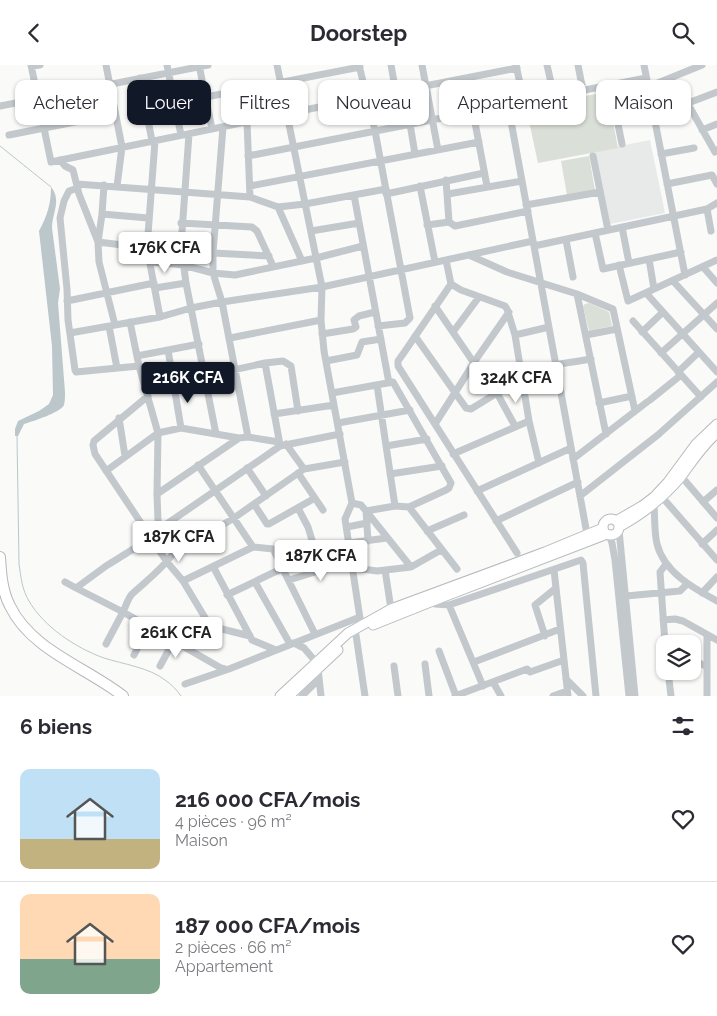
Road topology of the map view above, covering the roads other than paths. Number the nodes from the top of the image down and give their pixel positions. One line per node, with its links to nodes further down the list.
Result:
1 (34, 65): 17 (street)
2 (106, 65): 18 (street)
3 (208, 65): 10 (street)
4 (278, 65): 20 (street)
5 (391, 65): 55 (street)
6 (422, 65): 23 (street)
7 (547, 65): 25 (street)
8 (578, 65): 26 (street)
9 (644, 65): 16 (street)
10 (199, 66): 14 (street); 19 (street)
11 (360, 66): 21 (street); 22 (street)
12 (698, 66): 28 (street)
13 (517, 67): 24 (street); 30 (street)
14 (168, 69): 15 (street); 62 (street)
15 (140, 78): 29 (street); 63 (street)
16 (646, 78): 27 (street)
17 (36, 80)
18 (109, 80)
19 (202, 80)
20 (281, 80)
21 (286, 80)
22 (364, 80)
23 (425, 80)
24 (520, 80)
25 (550, 80)
26 (581, 80)
27 (636, 80)
28 (665, 80)
29 (117, 83)
30 (429, 85)
31 (717, 92): 34 (street)
32 (15, 103): 35 (street)
33 (429, 103): 38 (street)
34 (691, 104)
35 (0, 106)
36 (691, 110): 59 (street)
37 (439, 119): 38 (street)
38 (432, 120): 39 (street); 69 (street)
39 (429, 121)
40 (117, 123): 66 (street)
41 (211, 124): 58 (street)
42 (717, 124): 59 (street)
43 (42, 125): 57 (street)
44 (62, 125): 57 (street)
45 (233, 125): 56 (street)
46 (247, 125): 73 (street)
47 (289, 125): 67 (street)
48 (374, 125): 60 (street)
49 (406, 125): 55 (street)
50 (410, 125): 71 (street)
51 (476, 125): 64 (street)
52 (512, 125): 82 (street)
53 (618, 125): 65 (street)
54 (656, 125): 72 (street)
55 (402, 126): 60 (street)
56 (223, 127): 58 (street); 95 (street)
57 (43, 129): 61 (street); 76 (street)
58 (212, 129): 62 (street)
59 (702, 130): 70 (street)
60 (375, 131): 67 (street); 77 (street)
61 (9, 135)
62 (185, 135): 63 (street); 92 (street)
63 (154, 141): 66 (street); 91 (street)
64 (479, 142): 69 (street); 79 (street)
65 (622, 144)
66 (122, 147): 75 (street); 87 (street)
67 (294, 147): 73 (street); 80 (street)
68 (694, 147): 72 (street)
69 (438, 150): 71 (street)
70 (717, 150)
71 (415, 153): 77 (street)
72 (661, 154): 83 (street)
73 (248, 156): 88 (street)
74 (592, 156): 94 (street)
75 (74, 157): 76 (street); 78 (street)
76 (60, 160): 78 (street)
77 (380, 160): 80 (street); 93 (street)
78 (72, 169): 86 (street)
79 (484, 173): 81 (street); 89 (street)
80 (300, 176): 88 (street); 100 (street)
81 (446, 180): 90 (street); 96 (street)
82 (522, 181): 89 (street); 102 (street)
83 (667, 184): 84 (street); 105 (street)
84 (717, 184)
85 (104, 185): 86 (street); 87 (street); 104 (street)
86 (77, 186): 118 (street); 156 (street)
87 (117, 186): 91 (street)
88 (250, 186): 98 (street)
89 (487, 186): 96 (street)
90 (420, 187): 93 (street); 111 (street)
91 (151, 189): 92 (street); 106 (street)
92 (184, 191): 95 (street); 108 (street)
93 (386, 191): 97 (street); 139 (street)
94 (600, 192): 102 (street); 113 (street)
95 (218, 194): 98 (street); 110 (street)
96 (448, 194): 107 (street)
97 (354, 195): 100 (street); 109 (street)
98 (250, 197): 101 (street)
99 (717, 203): 103 (street)
100 (305, 204): 101 (street); 114 (street)
101 (278, 207): 131 (street)
102 (527, 208): 107 (street); 119 (street)
103 (707, 209): 105 (street); 115 (street)
104 (102, 214): 106 (street); 118 (street)
105 (673, 216): 112 (street); 123 (street)
106 (148, 218): 122 (street)
107 (449, 222): 111 (street)
108 (181, 223): 110 (street); 121 (street)
109 (359, 223): 114 (street); 120 (street)
110 (215, 225): 124 (street); 126 (street)
111 (427, 225): 133 (street)
112 (622, 227): 113 (street); 134 (street)
113 (608, 230): 116 (street)
114 (311, 231): 127 (street)
115 (711, 231)
116 (595, 233): 117 (street); 136 (street)
117 (566, 239): 119 (street); 143 (street)
118 (98, 242): 122 (street); 152 (street)
119 (534, 244): 125 (street); 145 (street)
120 (363, 245): 127 (street); 142 (street)
121 (180, 246): 124 (street); 135 (street)
122 (147, 248): 130 (street)
123 (681, 252): 128 (street); 141 (street)
124 (213, 253): 126 (street); 140 (street)
125 (469, 255): 129 (street); 145 (street)
126 (269, 256): 137 (street)
127 (316, 258): 131 (street); 150 (street)
128 (649, 259): 134 (street); 151 (street)
129 (446, 260): 133 (street); 147 (street)
130 (148, 261): 135 (street); 149 (street)
131 (302, 261): 137 (street)
132 (717, 261): 138 (street)
133 (435, 263): 139 (street)
134 (629, 263): 136 (street)
135 (184, 265): 140 (street); 146 (street)
136 (619, 265): 153 (street)
137 (274, 267): 140 (street)
138 (702, 267): 141 (street); 148 (street)
139 (400, 270): 142 (street); 170 (street)
140 (213, 273): 157 (street)
141 (685, 275): 144 (street)
142 (369, 277): 150 (street); 162 (street)
143 (573, 277)
144 (673, 281): 151 (street); 164 (street)
145 (541, 282): 154 (street); 171 (street)
146 (186, 283): 149 (street); 160 (street)
147 (451, 283): 155 (street); 159 (street)
148 (717, 283)
149 (155, 285): 152 (street); 165 (street)
150 (322, 287): 157 (street); 166 (street)
151 (654, 289): 153 (street)
152 (107, 293): 156 (street); 169 (street)
153 (646, 293): 161 (street)
154 (577, 294): 172 (street); 180 (street)
155 (479, 297): 163 (street); 176 (street)
156 (67, 301): 175 (street)
157 (222, 302): 160 (street); 182 (street)
158 (717, 303): 164 (street)
159 (435, 306): 176 (street); 181 (street)
160 (191, 308): 165 (street); 184 (street)
161 (663, 311): 174 (street); 178 (street)
162 (376, 312): 170 (street); 177 (street)
163 (509, 313): 179 (street); 192 (street)
164 (704, 315): 173 (street); 178 (street)
165 (160, 317): 168 (street)
166 (321, 320): 177 (street); 182 (street)
167 (632, 321): 174 (street)
168 (130, 322): 169 (street); 188 (street)
169 (112, 325): 175 (street); 195 (street)
170 (378, 326): 183 (street)
171 (549, 327): 179 (street); 194 (street)
172 (617, 329): 180 (street); 209 (street)
173 (717, 329)
174 (642, 332): 187 (street)
175 (70, 333): 195 (street)
176 (453, 333): 192 (street)
177 (322, 334): 190 (street)
178 (683, 334): 186 (street); 187 (street)
179 (515, 335): 197 (street)
180 (586, 335): 189 (street)
181 (415, 336): 207 (street); 221 (street)
182 (230, 338): 196 (street)
183 (381, 339): 190 (street); 203 (street)
184 (199, 344): 185 (street); 200 (street)
185 (168, 350): 188 (street); 202 (street)
186 (699, 352): 198 (street); 199 (street)
187 (662, 353): 199 (street)
188 (137, 356): 193 (street)
189 (590, 359): 194 (street); 211 (street)
190 (326, 361): 205 (street)
191 (265, 363): 196 (street); 214 (street); 216 (street)
192 (474, 363): 207 (street)
193 (139, 366): 195 (street); 208 (street)
194 (556, 366): 197 (street); 235 (street)
195 (117, 368)
196 (236, 369): 200 (street); 230 (street)
197 (520, 371): 206 (street); 219 (street)
198 (717, 372)
199 (679, 373): 210 (street); 215 (street)
200 (205, 376): 202 (street); 229 (street)
201 (717, 382): 210 (street)
202 (174, 383): 224 (street)
203 (389, 383): 204 (street); 213 (street)
204 (377, 385): 205 (street); 217 (street)
205 (332, 393): 212 (street)
206 (497, 393): 207 (street); 223 (street)
207 (455, 394): 221 (street)
208 (148, 396): 218 (street); 225 (street)
209 (632, 396): 211 (street); 215 (street)
210 (700, 397): 254 (street)
211 (599, 403): 228 (street)
212 (334, 405): 214 (street); 220 (street)
213 (410, 410): 217 (street); 232 (street)
214 (298, 411): 216 (street)
215 (635, 411): 228 (street)
216 (274, 414): 233 (street)
217 (381, 415): 220 (street); 234 (street)
218 (119, 418): 237 (street); 244 (street)
219 (529, 421): 223 (street); 240 (street)
220 (338, 423): 227 (street)
221 (435, 424): 236 (street)
222 (717, 424): 271 (main road)
223 (515, 426): 236 (street)
224 (181, 428): 225 (street); 229 (street)
225 (158, 433): 237 (street); 252 (street)
226 (717, 433): 247 (main road)
227 (340, 434): 233 (street); 239 (street)
228 (606, 434): 238 (street)
229 (216, 435): 231 (street)
230 (248, 437): 231 (street); 233 (street)
231 (239, 438): 241 (street)
232 (427, 439): 234 (street); 242 (street)
233 (282, 444): 243 (street); 245 (street)
234 (386, 446): 246 (street)
235 (571, 448): 238 (street); 240 (street)
236 (453, 454): 251 (street)
237 (125, 456): 244 (street)
238 (574, 459): 248 (street)
239 (345, 462): 245 (street); 258 (street)
240 (539, 463): 251 (street)
241 (198, 465): 250 (street); 252 (street)
242 (442, 466): 246 (street); 262 (street)
243 (247, 468): 250 (street); 253 (street)
244 (106, 471): 278 (street)
245 (301, 471): 253 (street); 256 (street)
246 (390, 474): 261 (street)
247 (681, 477): 255 (main road); 257 (street)
248 (578, 482): 254 (street); 269 (street)
249 (717, 490): 257 (street)
250 (215, 491): 267 (street); 273 (street)
251 (477, 491): 269 (street)
252 (157, 494): 273 (street)
253 (266, 496): 259 (street)
254 (580, 496): 277 (street)
255 (662, 497): 260 (main road); 282 (street)
256 (315, 498): 263 (street); 264 (street)
257 (703, 502): 268 (street)
258 (352, 503): 265 (street); 272 (street)
259 (254, 504): 263 (street); 267 (street)
260 (654, 505): 271 (main road); 290 (street)
261 (395, 506): 262 (street); 265 (street)
262 (409, 507): 275 (street)
263 (298, 508): 296 (street)
264 (323, 510)
265 (366, 511): 270 (street); 279 (street)
266 (464, 515): 275 (street)
267 (234, 518): 283 (street); 289 (street)
268 (717, 518)
269 (496, 521): 286 (street)
270 (367, 523): 272 (street); 280 (street)
271 (618, 526): 276 (main road); 276 (main road); 310 (street)
272 (346, 527): 281 (street)
273 (158, 530): 284 (street)
274 (717, 530): 282 (street)
275 (427, 531): 285 (street)
276 (606, 532): 277 (main road); 311 (main road); 363 (street)
277 (587, 534): 314 (main road)
278 (151, 538): 284 (street); 305 (street)
279 (387, 538): 280 (street); 292 (street)
280 (368, 541): 281 (street)
281 (349, 543): 294 (street)
282 (702, 544): 288 (street)
283 (253, 547): 291 (street); 293 (street)
284 (159, 549): 289 (street)
285 (441, 550): 292 (street); 295 (street)
286 (517, 553)
287 (0, 557): 350 (highway)
288 (717, 560)
289 (167, 562): 301 (street); 315 (street)
290 (666, 563): 304 (street); 307 (street)
291 (214, 566): 301 (street); 309 (street)
292 (411, 567): 297 (street)
293 (284, 568): 300 (street); 303 (street)
294 (352, 569): 296 (street); 297 (street); 317 (street)
295 (457, 569)
296 (321, 570): 300 (street)
297 (384, 570): 314 (street)
298 (554, 570): 306 (street); 313 (street); 362 (street)
299 (717, 577): 308 (street)
300 (289, 580): 320 (street)
301 (183, 581): 324 (street)
302 (65, 582): 305 (street)
303 (255, 582): 309 (street); 328 (street)
304 (687, 584): 307 (street); 308 (street)
305 (76, 588): 315 (street)
306 (556, 588): 319 (street); 325 (street)
307 (661, 593): 310 (street); 316 (street)
308 (702, 593): 312 (street)
309 (227, 595): 324 (street)
310 (626, 596): 364 (street)
311 (433, 601): 313 (street); 321 (main road)
312 (717, 601)
313 (449, 605): 334 (street)
314 (391, 609): 317 (main road)
315 (123, 612): 318 (street); 329 (street)
316 (663, 620): 322 (street); 323 (street)
317 (360, 621): 320 (street); 337 (main road)
318 (148, 628): 327 (street); 332 (street)
319 (560, 629): 325 (street); 333 (street)
320 (315, 634): 328 (street)
321 (356, 635): 337 (main road); 355 (street)
322 (664, 635)
323 (707, 635): 326 (street); 340 (street)
324 (250, 636): 330 (street)
325 (545, 636): 334 (street)
326 (717, 640)
327 (173, 642): 338 (street); 341 (street)
328 (292, 643): 330 (street); 337 (street)
329 (106, 644)
330 (276, 650): 341 (street)
331 (440, 651): 358 (street)
332 (134, 655)
333 (564, 660): 342 (street); 345 (street)
334 (474, 662): 347 (street)
335 (425, 664): 357 (street)
336 (701, 664): 340 (street)
337 (317, 665): 343 (street); 351 (main road); 352 (main road)
338 (160, 666)
339 (394, 666): 356 (street)
340 (707, 667): 366 (street)
341 (226, 669): 346 (street)
342 (566, 679): 349 (street); 361 (street)
343 (318, 680): 353 (street); 354 (street)
344 (669, 680): 365 (street)
345 (493, 682): 347 (street); 359 (street)
346 (185, 684)
347 (483, 686): 348 (street)
348 (473, 693): 358 (street)
349 (567, 693): 360 (street)
350 (123, 696)
351 (280, 696)
352 (289, 696)
353 (302, 696)
354 (321, 696)
355 (365, 696)
356 (398, 696)
357 (429, 696)
358 (456, 696)
359 (501, 696)
360 (553, 696)
361 (583, 696)
362 (596, 696)
363 (628, 696)
364 (635, 696)
365 (671, 696)
366 (707, 696)

